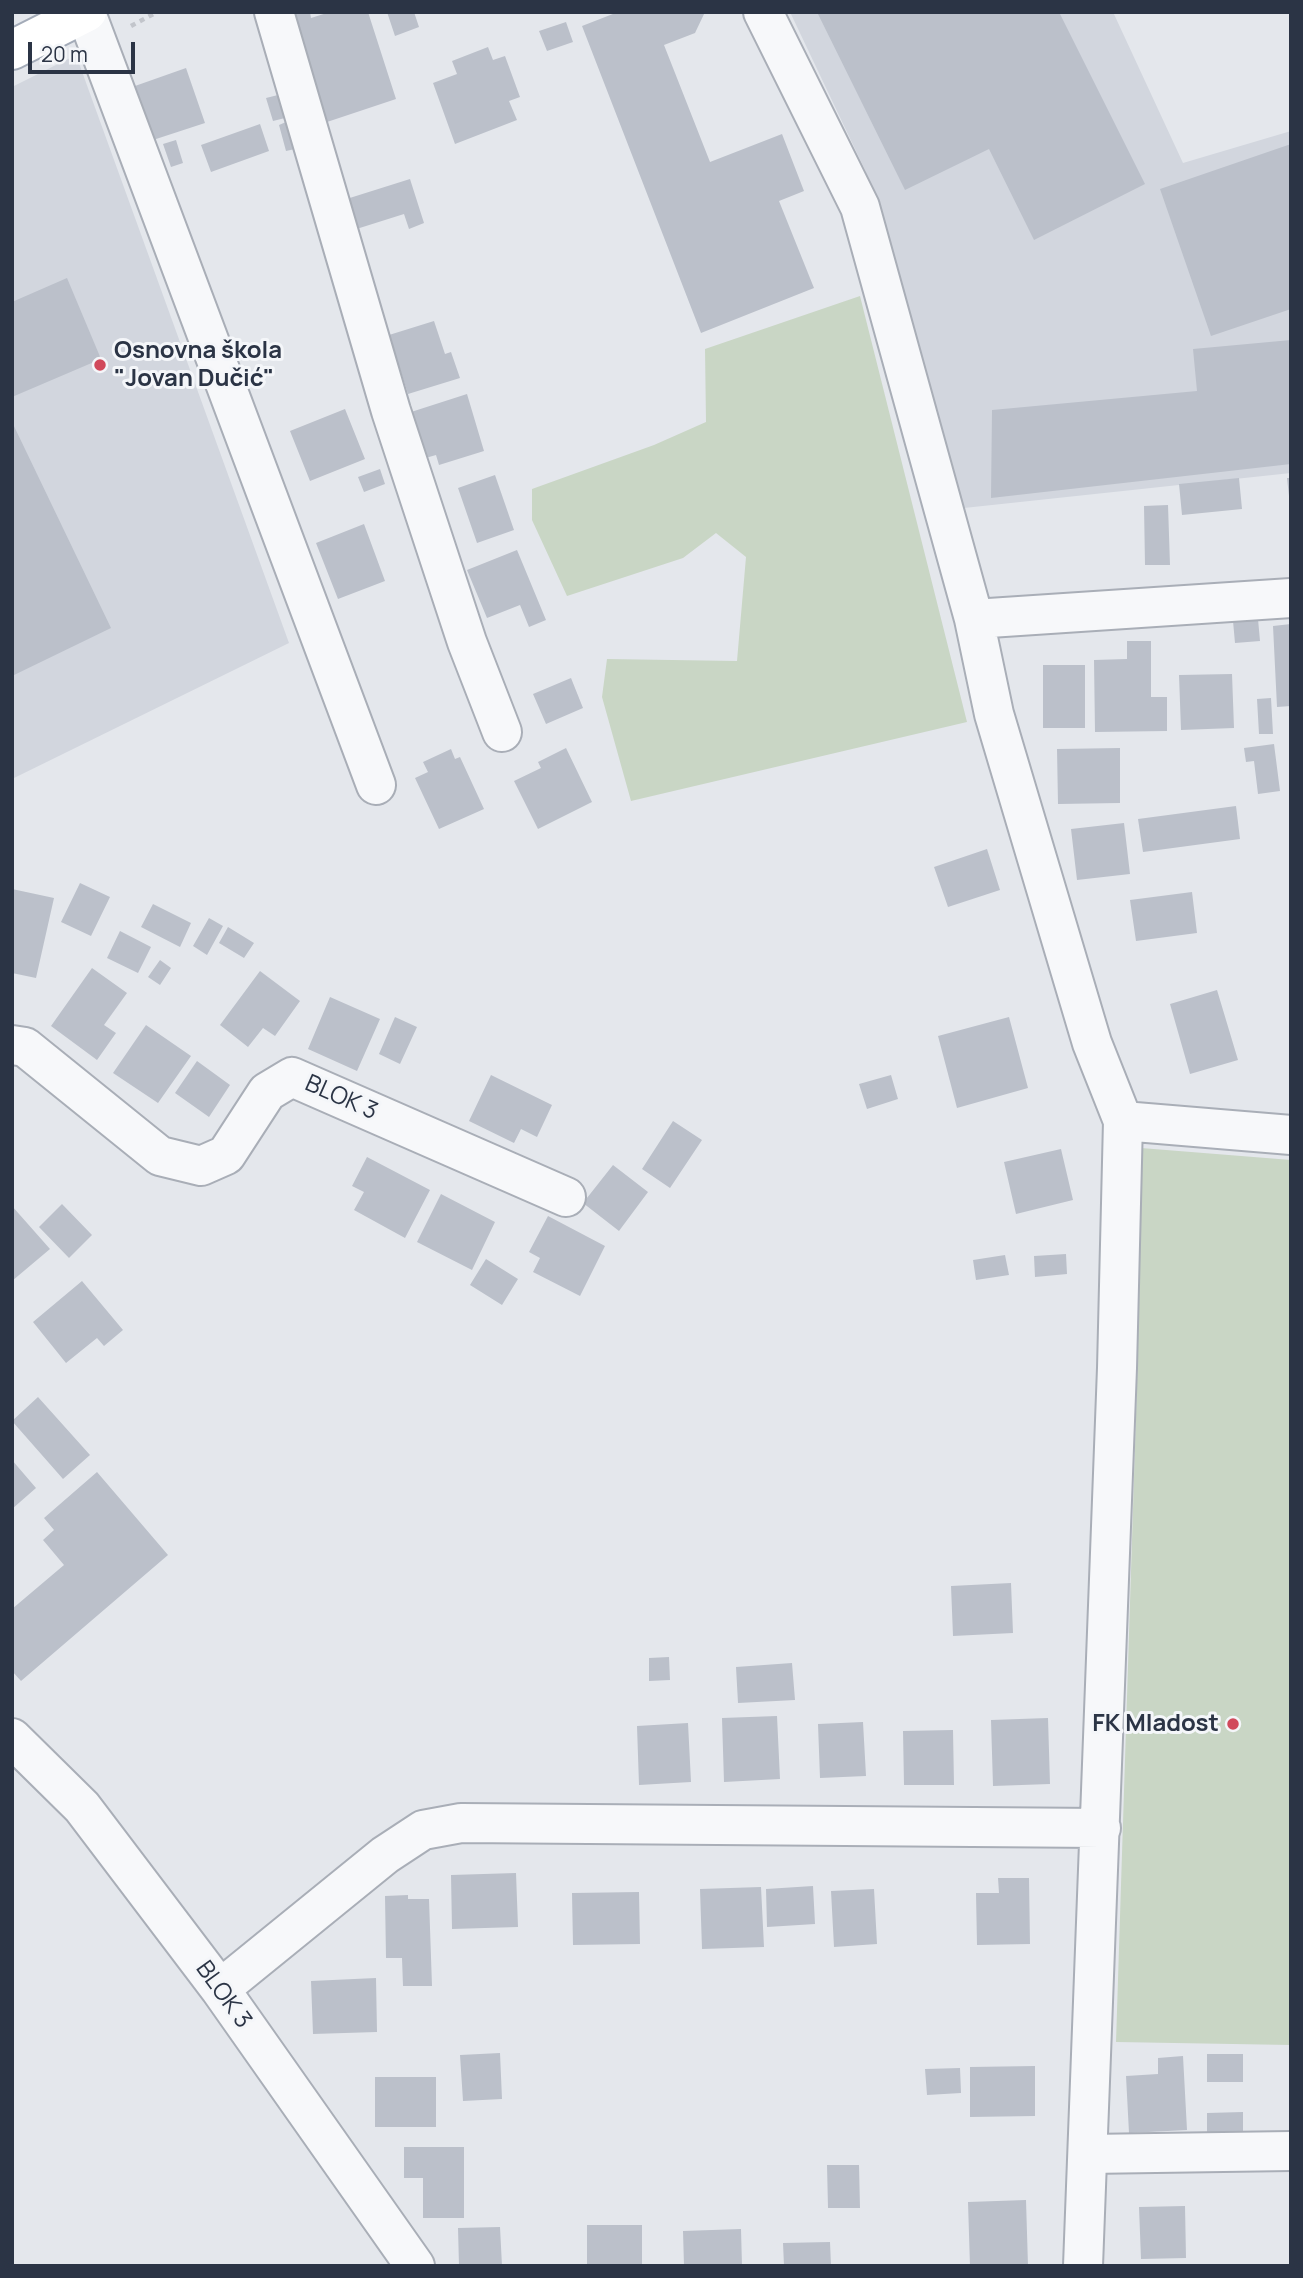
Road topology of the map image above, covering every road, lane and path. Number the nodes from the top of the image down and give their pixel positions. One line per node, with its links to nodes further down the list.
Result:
1 (86, 12): 4 (main road); 8 (street)
2 (274, 12): 7 (street)
3 (763, 12): 6 (street)
4 (12, 50)
5 (1291, 597): 6 (street)
6 (974, 618): 10 (street)
7 (502, 732)
8 (376, 785)
9 (12, 1045): 12 (street, BLOK 3)
10 (1123, 1121): 11 (street); 14 (street)
11 (1291, 1135)
12 (566, 1197)
13 (12, 1738): 15 (street, BLOK 3)
14 (1101, 1828): 15 (street); 17 (street)
15 (220, 1989): 18 (street, BLOK 3)
16 (1291, 2151): 17 (street)
17 (1088, 2154): 19 (street)
18 (415, 2266)
19 (1083, 2266)

